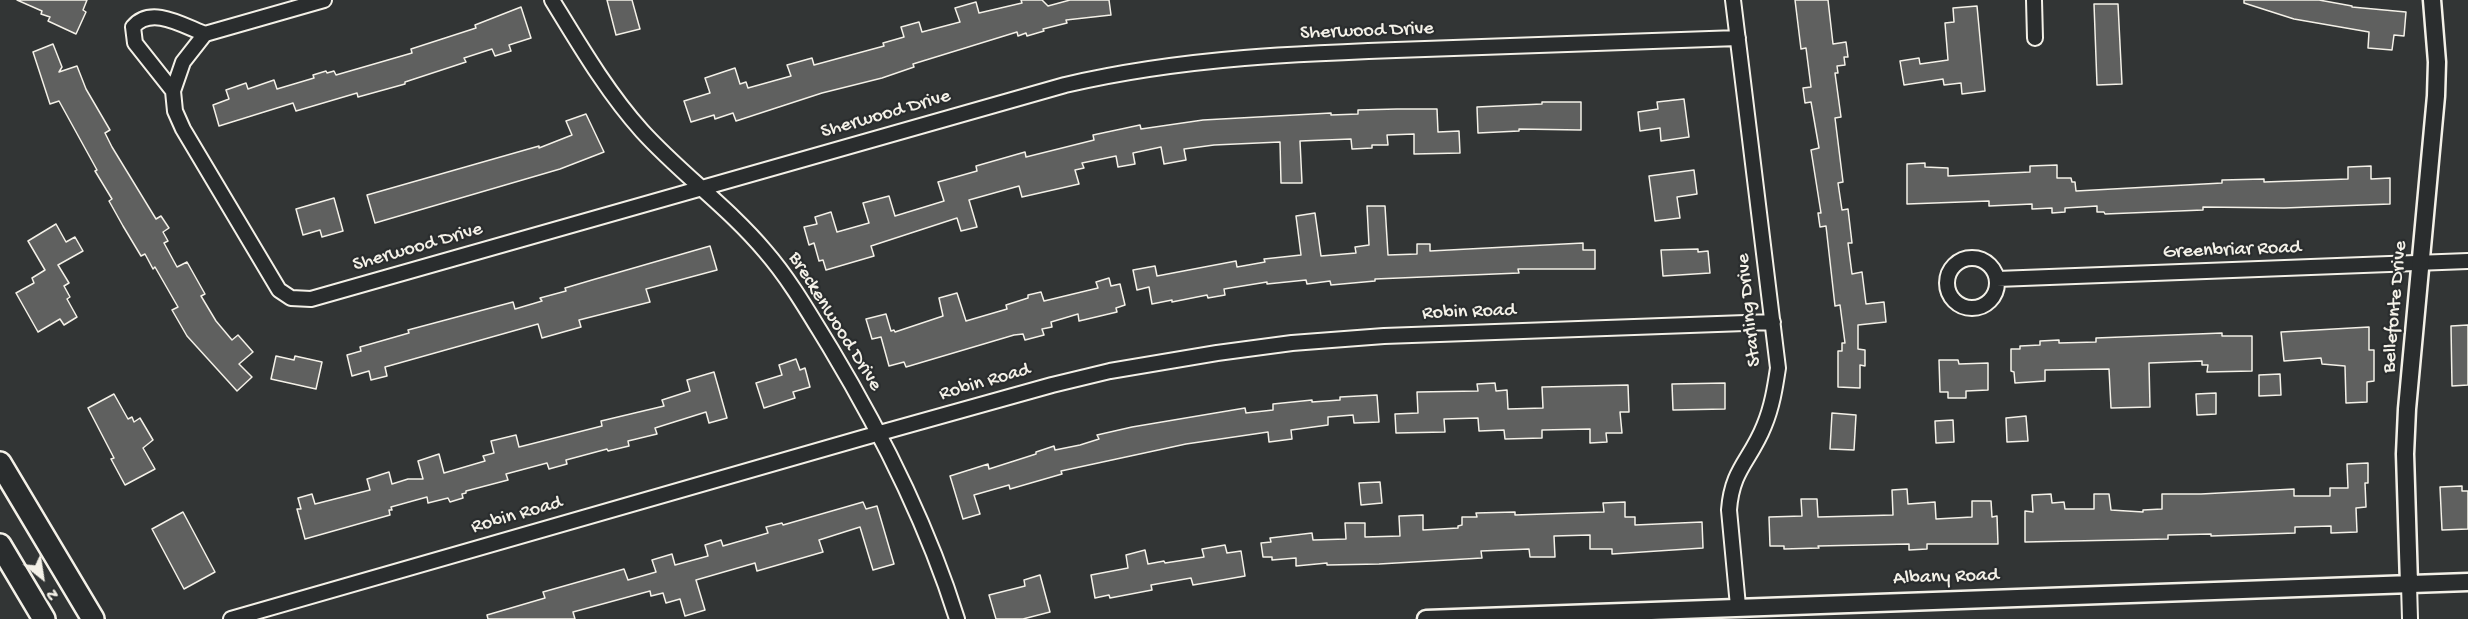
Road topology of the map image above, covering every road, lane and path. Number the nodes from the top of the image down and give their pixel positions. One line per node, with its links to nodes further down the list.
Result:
1 (324, 0): 6 (street)
2 (552, 0): 10 (street, Breckenwood Drive)
3 (1733, 0): 8 (street, Starling Drive)
4 (2034, 0): 7 (street)
5 (2432, 0): 12 (street, Bellefonte Drive)
6 (205, 34): 9 (street); 9 (street, Sherwood Drive)
7 (2035, 38)
8 (1738, 39): 10 (street, Sherwood Drive); 14 (street, Starling Drive)
9 (173, 95): 10 (street, Sherwood Drive)
10 (702, 188): 15 (street, Breckenwood Drive)
11 (2468, 261): 12 (street, Greenbriar Road)
12 (2421, 264): 13 (street, Greenbriar Road); 19 (street, Bellefonte Drive)
13 (1997, 279)
14 (1773, 322): 15 (street, Robin Road); 20 (street, Starling Drive)
15 (880, 433): 24 (street, Robin Road); 25 (street, Breckenwood Drive)
16 (0, 462): 23 (main road)
17 (0, 545): 22 (main road)
18 (2468, 582): 19 (street, Albany Road)
19 (2409, 584): 20 (street, Albany Road); 27 (street, Bellefonte Drive)
20 (1738, 606): 21 (street, Albany Road)
21 (1677, 614): 26 (street, Albany Road)
22 (44, 619)
23 (93, 619)
24 (231, 619)
25 (957, 619)
26 (1426, 619)
27 (2410, 619)

